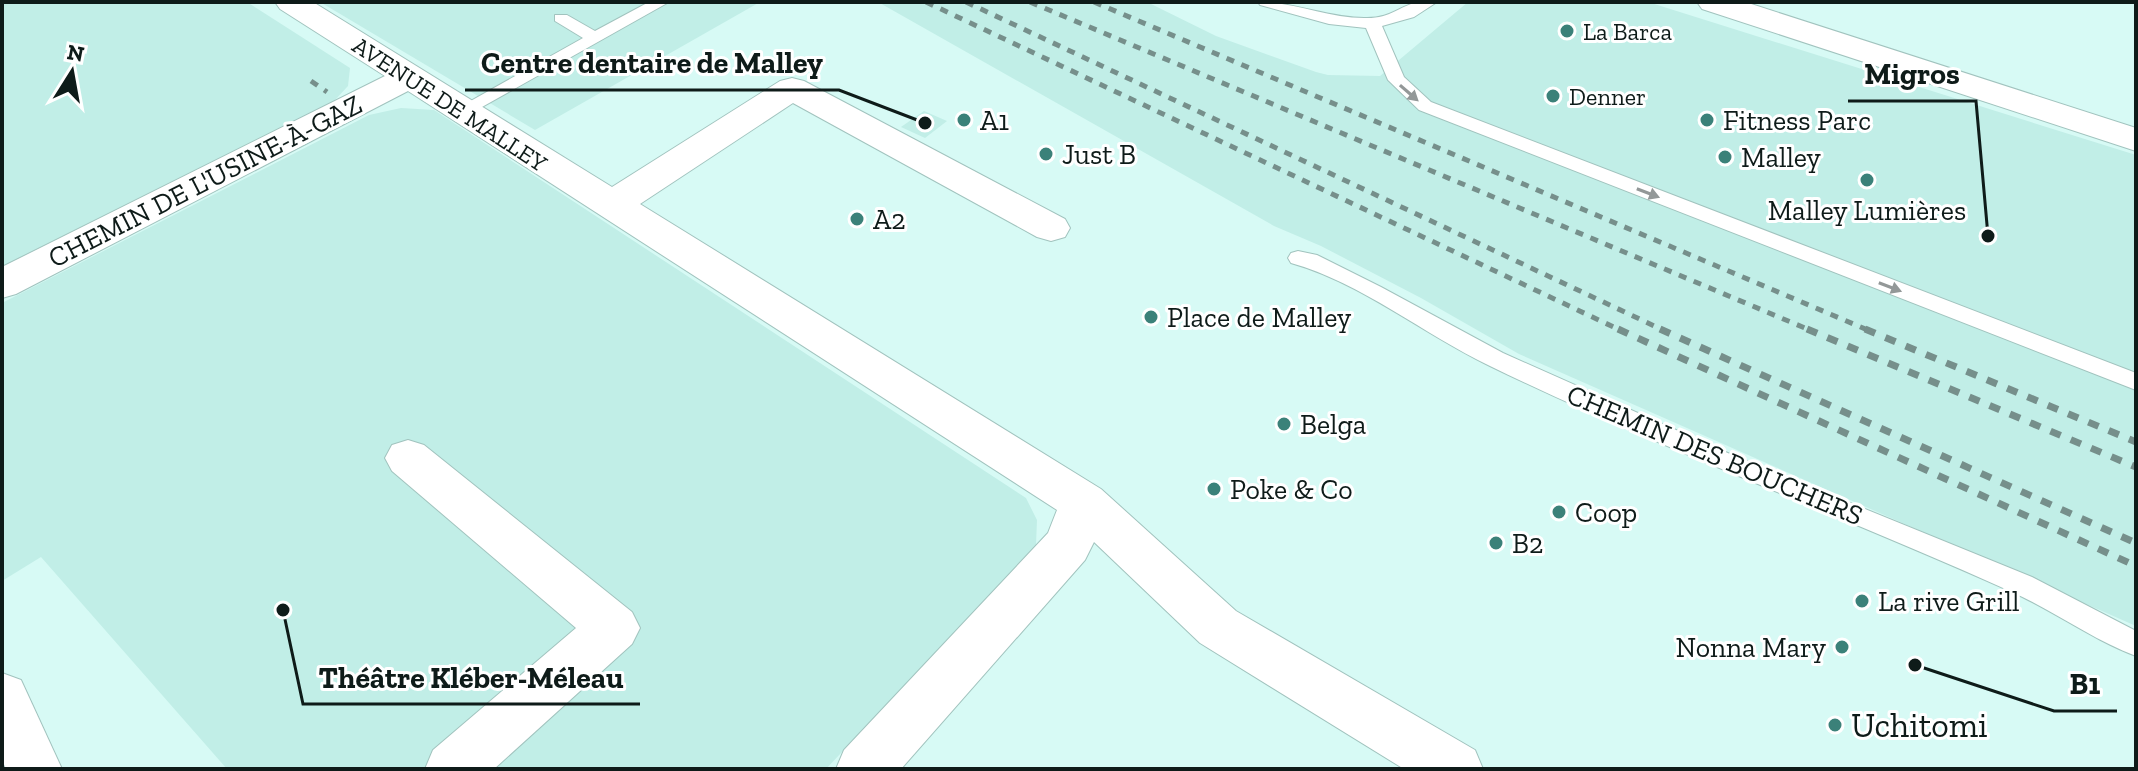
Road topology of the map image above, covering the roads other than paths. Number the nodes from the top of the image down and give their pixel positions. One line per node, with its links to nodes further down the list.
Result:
1 (291, 2): 9 (street, AVENUE DE MALLEY)
2 (661, 2): 8 (lane)
3 (1266, 2): 7 (lane)
4 (1429, 2): 7 (lane)
5 (1713, 2): 11 (street)
6 (561, 18): 8 (lane)
7 (1373, 25): 16 (lane, one-way to 16)
8 (595, 38): 10 (lane)
9 (408, 78): 10 (street, AVENUE DE MALLEY); 15 (street, CHEMIN DE L'USINE-À-GAZ)
10 (460, 112): 12 (street, AVENUE DE MALLEY)
11 (2136, 140)
12 (610, 206): 13 (street); 18 (street, AVENUE DE MALLEY)
13 (1051, 228)
14 (1298, 258): 19 (lane, CHEMIN DES BOUCHERS)
15 (2, 284)
16 (2136, 382)
17 (408, 458): 22 (street)
18 (1084, 503): 23 (street); 24 (street, AVENUE DE MALLEY)
19 (2136, 644)
20 (2, 698): 21 (street)
21 (34, 769)
22 (453, 769)
23 (864, 769)
24 (1455, 769)

